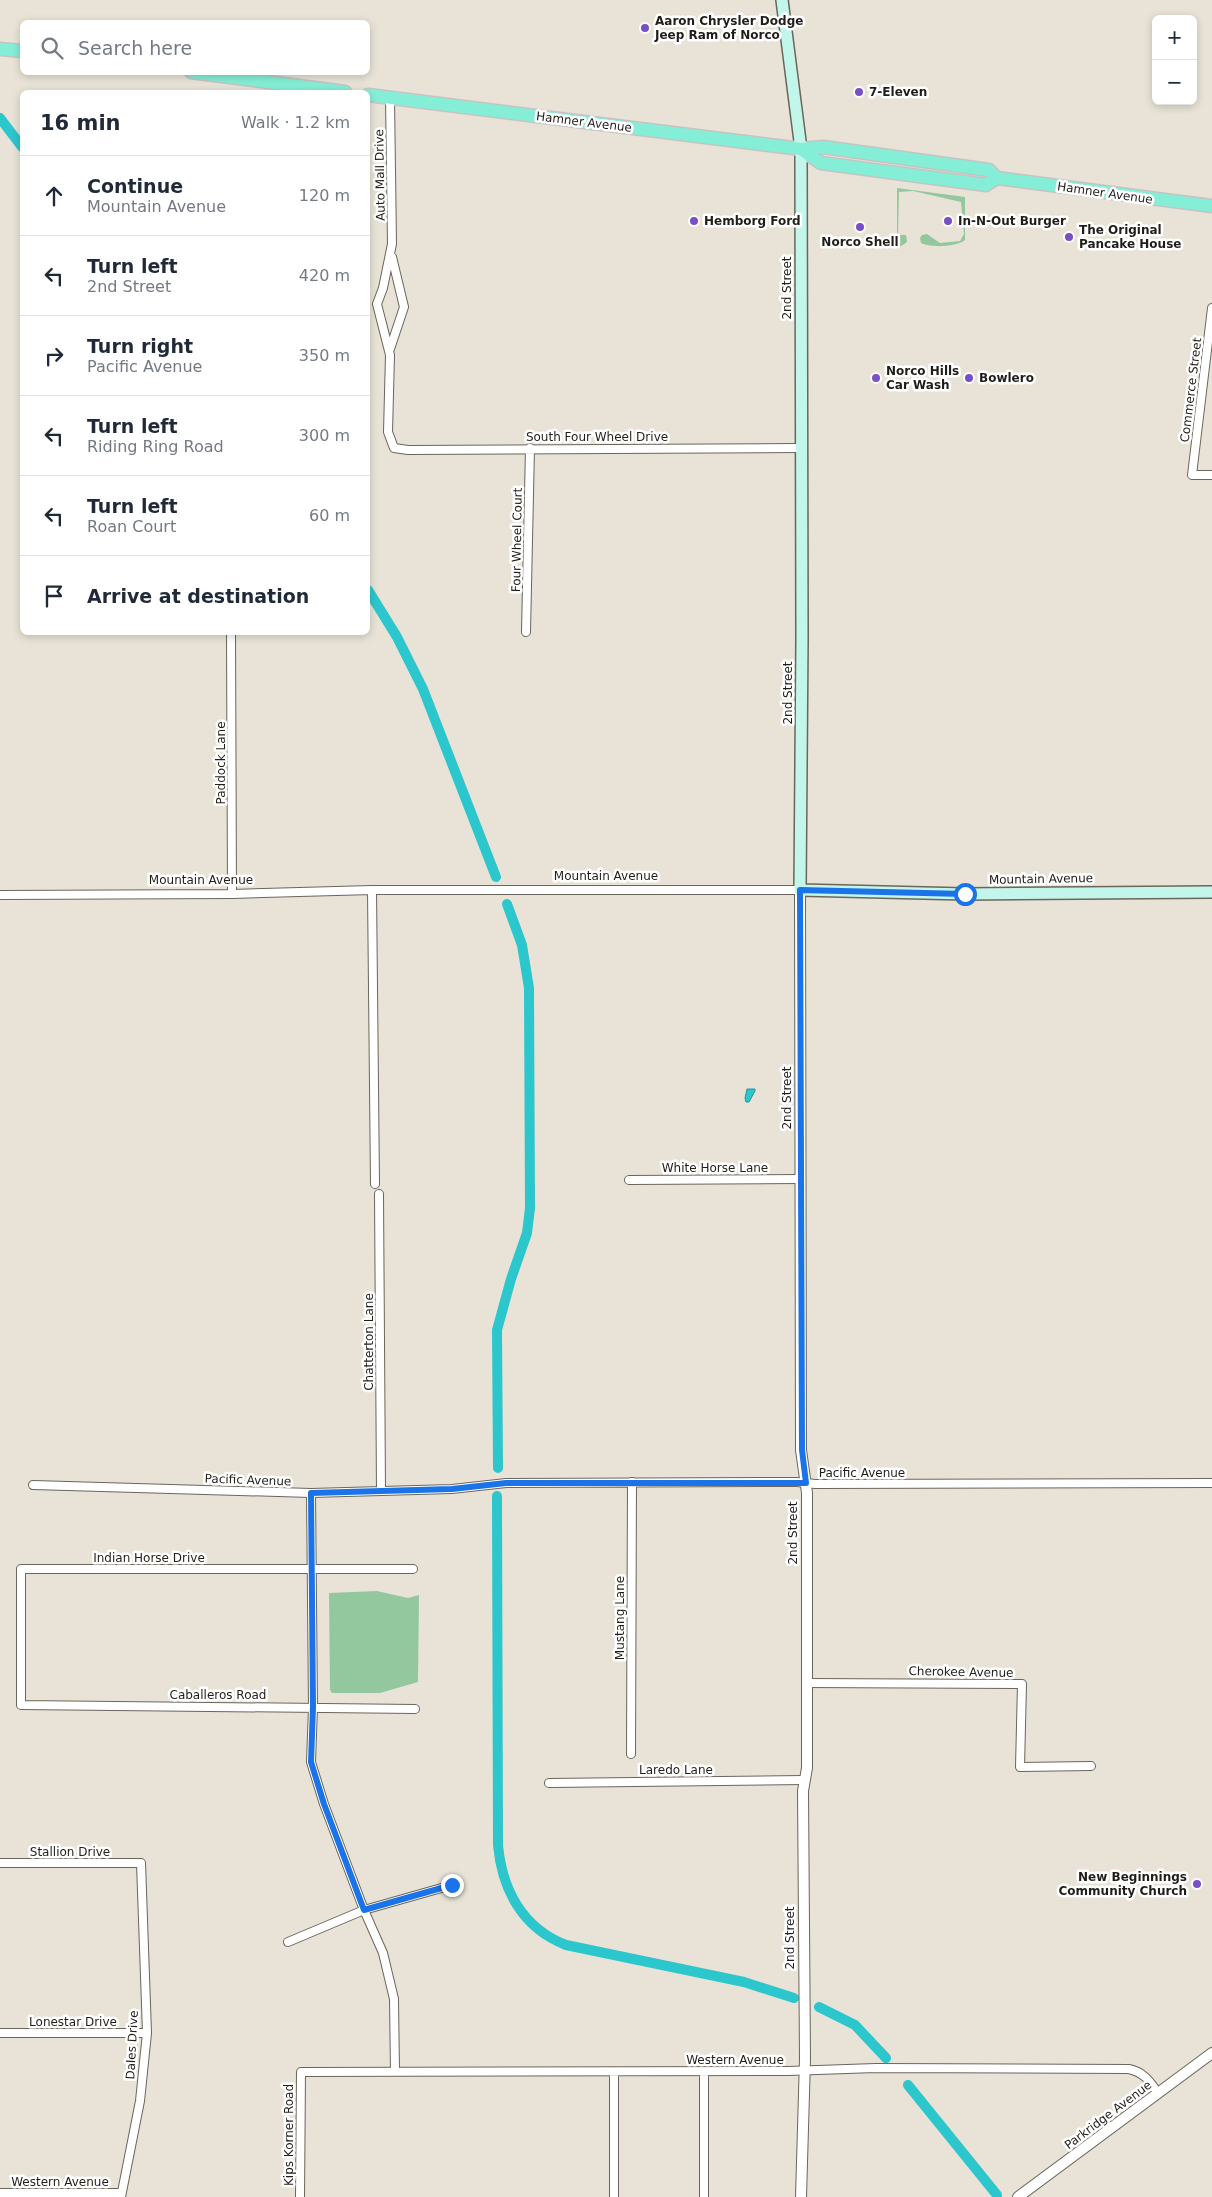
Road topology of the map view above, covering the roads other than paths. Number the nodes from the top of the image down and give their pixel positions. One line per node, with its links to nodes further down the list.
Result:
1 (782, 0): 8 (main road, 2nd Street)
2 (0, 49): 3 (main road)
3 (20, 51)
4 (214, 75): 5 (main road)
5 (330, 90)
6 (370, 96): 7 (main road, Hamner Avenue)
7 (390, 98): 8 (main road, Hamner Avenue); 10 (street, Auto Mall Drive)
8 (801, 149): 9 (main road, Hamner Avenue); 15 (main road, 2nd Street)
9 (1212, 206)
10 (391, 250): 12 (street, Auto Mall Drive); 12 (street, Auto Mall Drive)
11 (1212, 308): 16 (street, Commerce Street)
12 (389, 350): 13 (street, Auto Mall Drive)
13 (394, 448): 14 (street, South Four Wheel Drive)
14 (530, 448): 15 (street, South Four Wheel Drive); 17 (street, Four Wheel Court)
15 (802, 448): 20 (main road, 2nd Street)
16 (1212, 475)
17 (526, 632)
18 (231, 635): 22 (street, Paddock Lane)
19 (372, 890): 20 (street, Mountain Avenue); 22 (street, Mountain Avenue); 26 (street)
20 (800, 890): 21 (main road, Mountain Avenue); 24 (street, 2nd Street)
21 (1212, 892)
22 (232, 894): 23 (street, Mountain Avenue)
23 (0, 895)
24 (800, 1179): 25 (street, White Horse Lane); 29 (street, 2nd Street)
25 (629, 1180)
26 (375, 1184)
27 (379, 1194): 32 (street, Chatterton Lane)
28 (632, 1482): 29 (street, Pacific Avenue); 32 (street, Pacific Avenue); 40 (street, Mustang Lane)
29 (806, 1483): 30 (street, Pacific Avenue); 36 (street, 2nd Street)
30 (1212, 1483)
31 (33, 1485): 33 (street, Pacific Avenue)
32 (381, 1491): 33 (street, Pacific Avenue)
33 (311, 1493): 34 (street)
34 (313, 1569): 35 (street, Indian Horse Drive); 37 (street, Indian Horse Drive); 38 (street)
35 (414, 1569)
36 (806, 1683): 41 (street, Cherokee Avenue); 42 (street, 2nd Street)
37 (21, 1705): 38 (street, Caballeros Road)
38 (313, 1707): 39 (street, Caballeros Road); 47 (street)
39 (415, 1709)
40 (631, 1754)
41 (1091, 1766)
42 (804, 1780): 43 (street, Laredo Lane); 52 (street, 2nd Street)
43 (549, 1783)
44 (0, 1863): 45 (street, Stallion Drive)
45 (141, 1863): 50 (street, Dales Drive)
46 (452, 1885): 47 (street)
47 (364, 1910): 48 (street); 54 (street)
48 (288, 1942)
49 (0, 2033): 50 (street, Lonestar Drive)
50 (147, 2033): 59 (street, Dales Drive)
51 (1212, 2053): 57 (street, Parkridge Avenue)
52 (804, 2070): 56 (street, Western Avenue); 57 (street, Western Avenue); 64 (street, 2nd Street)
53 (301, 2072): 54 (street, Western Avenue); 61 (street, Kips Korner Road)
54 (395, 2072): 55 (street, Western Avenue)
55 (614, 2072): 56 (street, Western Avenue); 62 (street)
56 (704, 2072): 63 (street)
57 (1158, 2093): 60 (street, Parkridge Avenue)
58 (0, 2193): 59 (street, Western Avenue)
59 (121, 2195)
60 (1024, 2196)
61 (300, 2197)
62 (614, 2197)
63 (704, 2197)
64 (802, 2197)

